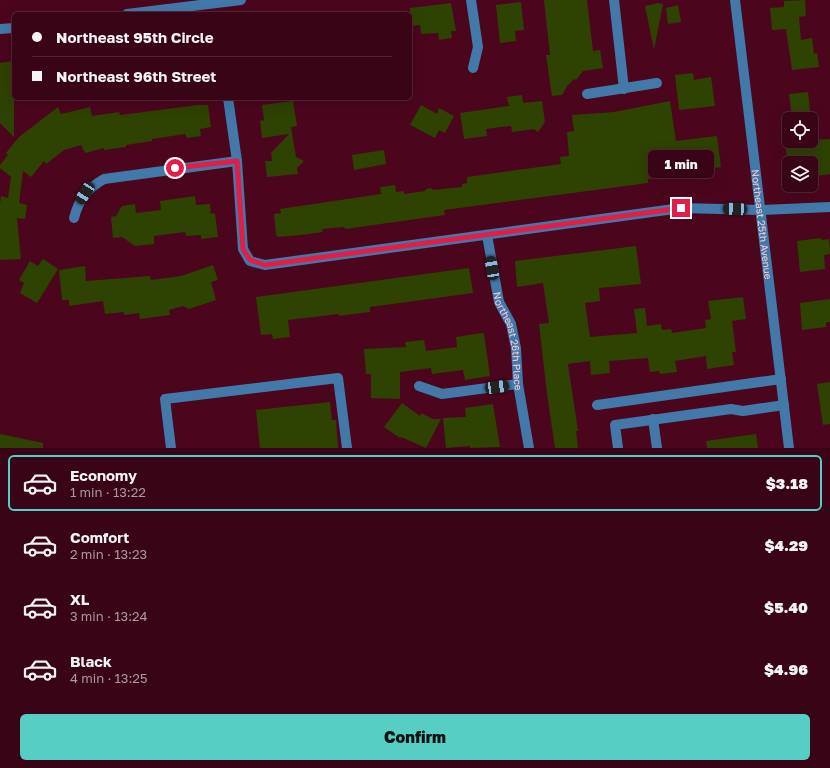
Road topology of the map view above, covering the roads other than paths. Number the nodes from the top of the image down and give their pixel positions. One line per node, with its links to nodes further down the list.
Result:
1 (241, 0): 5 (street)
2 (471, 0): 10 (street)
3 (614, 0): 12 (street)
4 (736, 0): 17 (street, Northeast 25th Avenue)
5 (215, 2): 6 (street); 7 (street)
6 (142, 12)
7 (216, 12)
8 (12, 28): 9 (street)
9 (0, 30)
10 (473, 68)
11 (657, 83): 12 (street)
12 (624, 89): 13 (street)
13 (587, 94)
14 (228, 100): 15 (street)
15 (237, 161): 18 (street); 19 (street)
16 (830, 207): 17 (street)
17 (760, 210): 19 (street); 20 (street, Northeast 25th Avenue)
18 (74, 218)
19 (487, 235): 21 (street, Northeast 26th Place)
20 (781, 379): 23 (street); 24 (street, Northeast 25th Avenue)
21 (518, 384): 22 (street); 28 (street, Northeast 26th Place)
22 (420, 386)
23 (597, 405)
24 (784, 405): 25 (street); 31 (street, Northeast 25th Avenue)
25 (653, 419): 29 (street); 30 (street)
26 (171, 448): 27 (street)
27 (347, 448)
28 (528, 448)
29 (618, 448)
30 (657, 448)
31 (789, 448)

